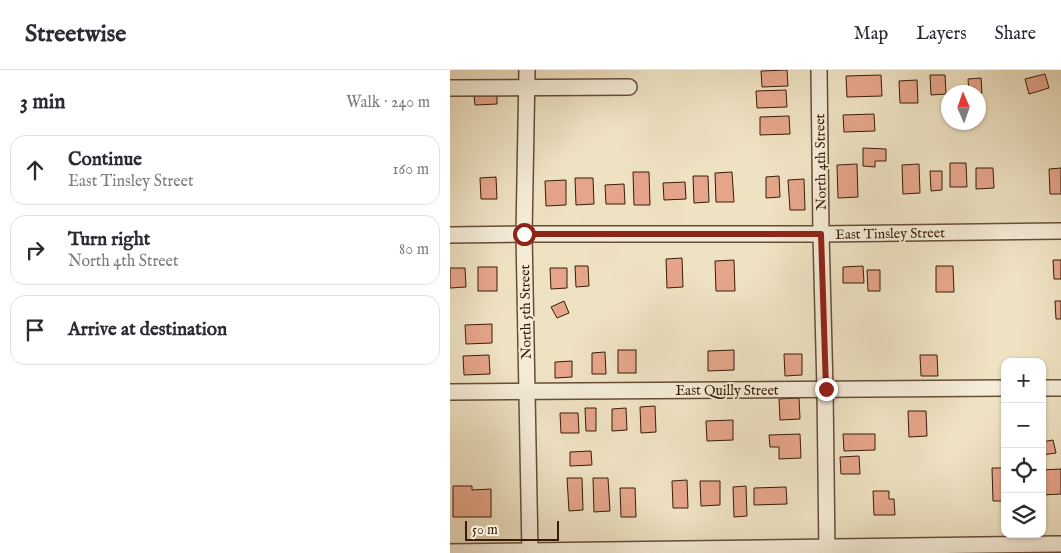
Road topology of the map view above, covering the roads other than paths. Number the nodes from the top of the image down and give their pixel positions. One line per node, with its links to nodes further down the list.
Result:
1 (527, 70): 3 (street, North 5th Street)
2 (819, 70): 8 (street, North 4th Street)
3 (526, 87): 4 (street); 5 (street); 7 (street, North 5th Street)
4 (629, 87)
5 (450, 88)
6 (1061, 231): 8 (street, East Tinsley Street)
7 (524, 234): 8 (street, East Tinsley Street); 9 (street, East Tinsley Street); 14 (street, North 5th Street)
8 (821, 234): 13 (street, North 4th Street)
9 (450, 235)
10 (1001, 388): 13 (street, East Quilly Street)
11 (1046, 388): 12 (street)
12 (1061, 388)
13 (826, 389): 14 (street, East Quilly Street); 17 (street, North 4th Street)
14 (527, 391): 15 (street, East Quilly Street); 19 (street, North 5th Street)
15 (450, 392)
16 (1061, 544): 17 (street)
17 (827, 550): 19 (street)
18 (450, 552): 19 (street)
19 (530, 552)

